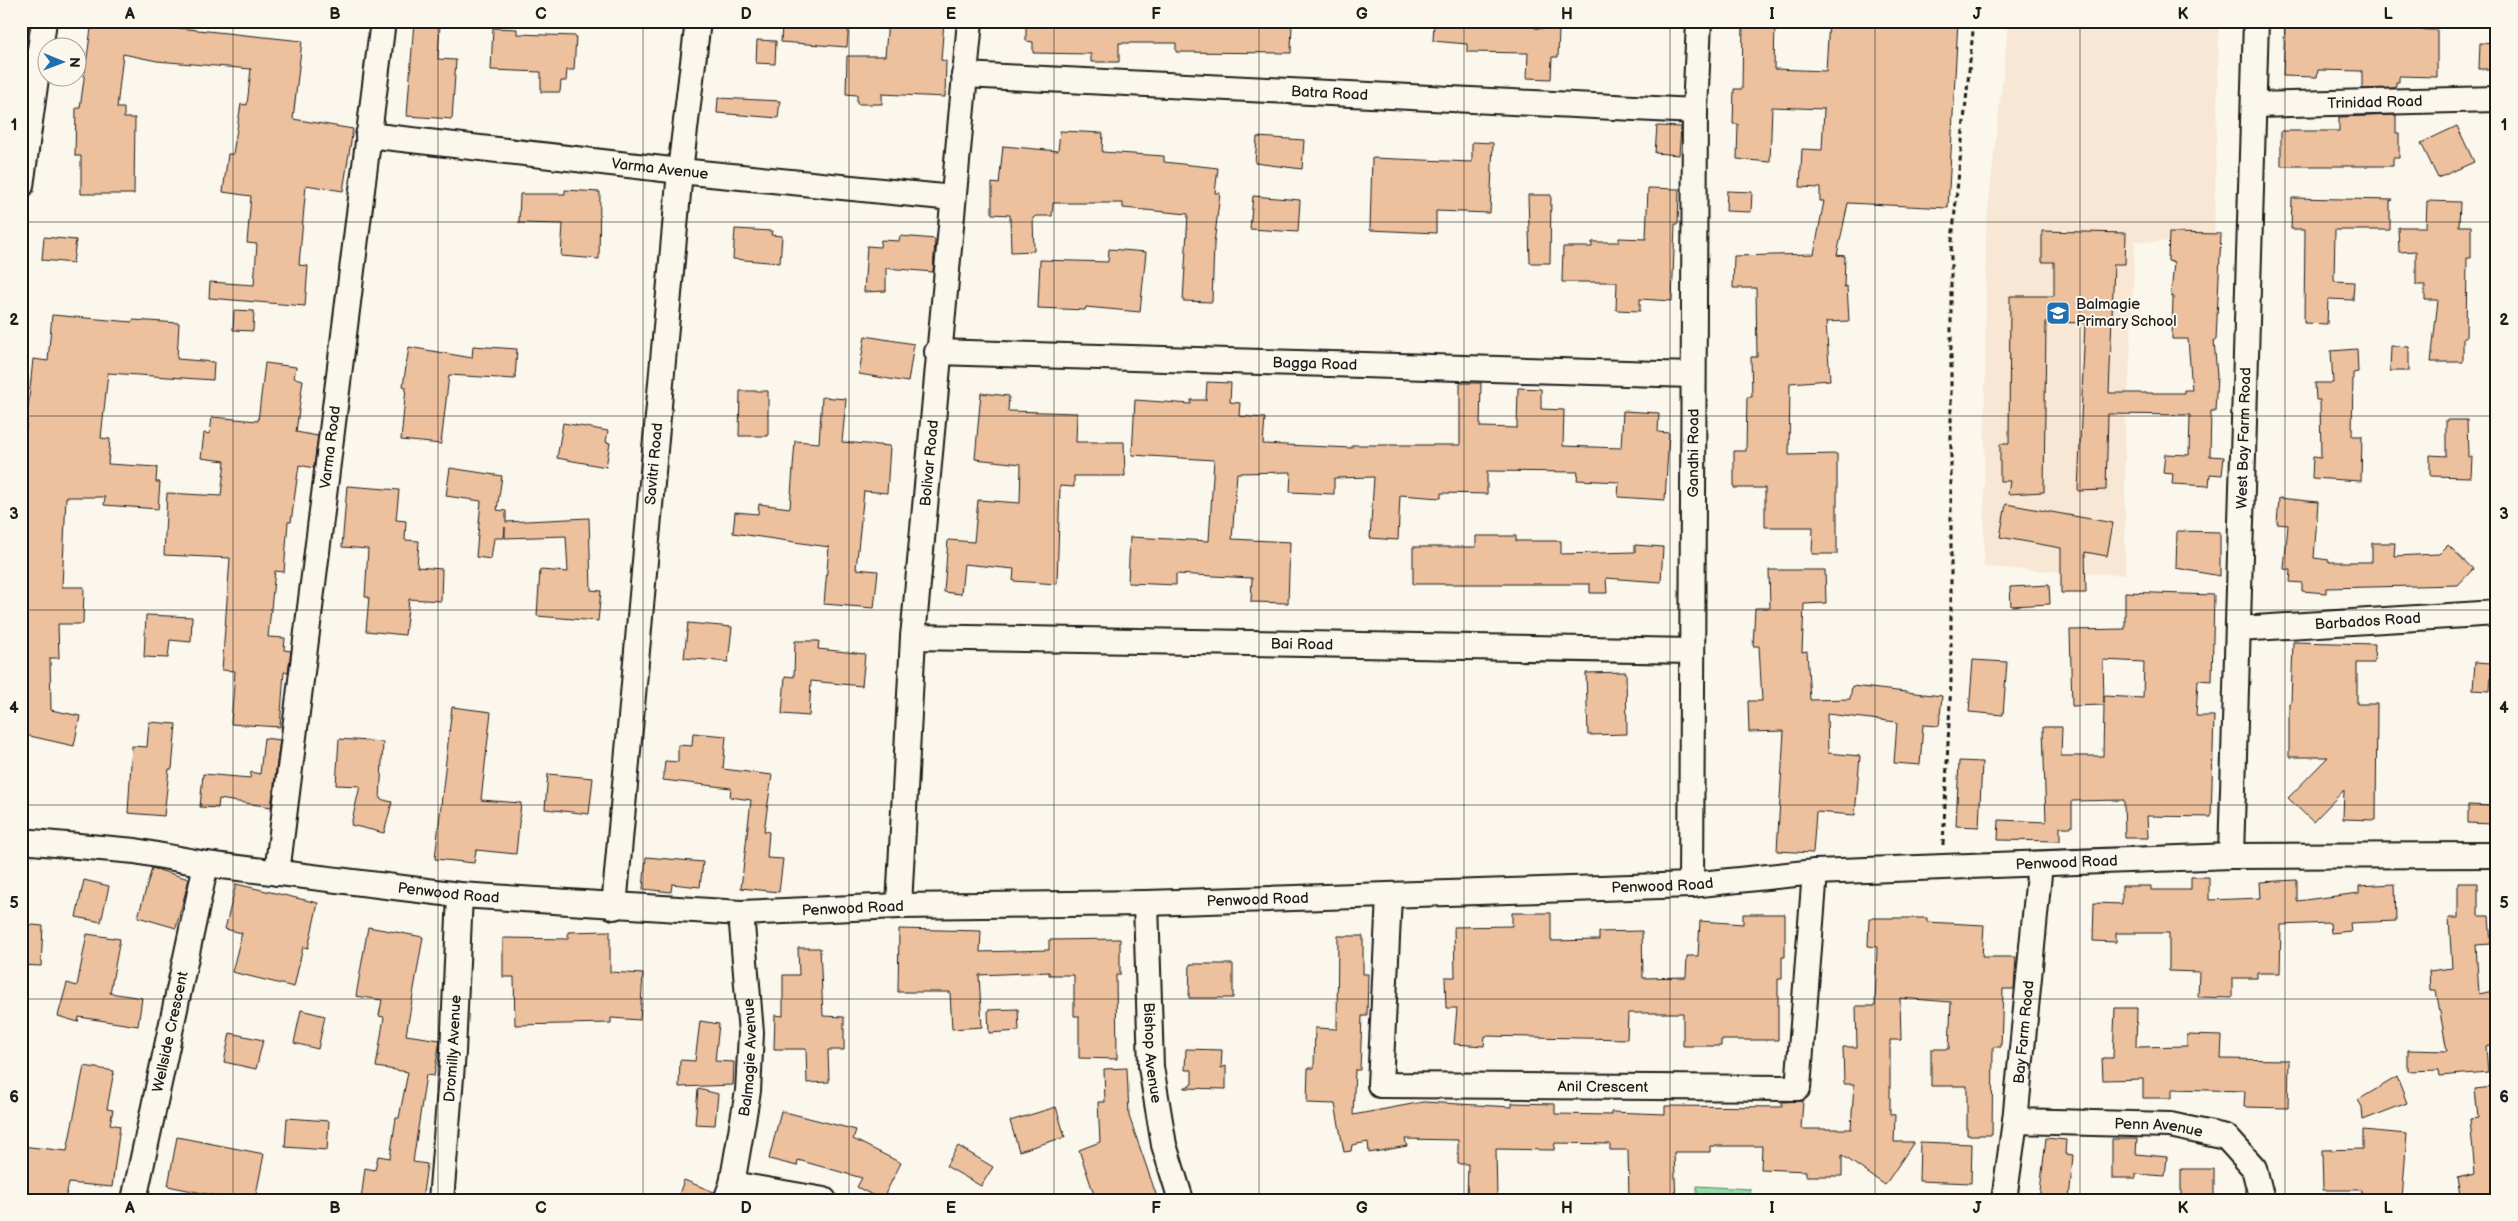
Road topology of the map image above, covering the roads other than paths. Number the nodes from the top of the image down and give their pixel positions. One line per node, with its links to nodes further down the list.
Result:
1 (44, 21): 13 (street)
2 (384, 21): 11 (street, Varma Road)
3 (698, 21): 12 (street, Savitri Road)
4 (970, 21): 7 (street, Bolivar Road)
5 (1699, 21): 10 (street, Gandhi Road)
6 (2256, 21): 9 (street, West Bay Farm Road)
7 (964, 75): 10 (street, Batra Road); 14 (street, Bolivar Road)
8 (2497, 99): 9 (street, Trinidad Road)
9 (2254, 105): 18 (street, West Bay Farm Road)
10 (1695, 111): 16 (street, Gandhi Road)
11 (368, 135): 12 (street, Varma Avenue); 27 (street, Varma Road)
12 (680, 171): 14 (street, Varma Avenue); 32 (street, Savitri Road)
13 (21, 186)
14 (953, 198): 15 (street, Bolivar Road)
15 (937, 352): 16 (street, Bagga Road); 19 (street, Bolivar Road)
16 (1692, 375): 20 (street, Gandhi Road)
17 (2497, 613): 18 (street, Barbados Road)
18 (2239, 629): 23 (street, West Bay Farm Road)
19 (913, 637): 20 (street, Bai Road); 33 (street, Bolivar Road)
20 (1692, 651): 28 (street, Gandhi Road)
21 (21, 841): 24 (street, Penwood Road)
22 (2497, 855): 23 (street, Penwood Road)
23 (2231, 856): 25 (street, Penwood Road)
24 (206, 864): 27 (street, Penwood Road); 37 (street, Wellside Crescent)
25 (2040, 864): 26 (street, Penwood Road); 35 (street, Bay Farm Road)
26 (1815, 872): 28 (street, Penwood Road); 30 (street, Anil Crescent)
27 (277, 873): 29 (street, Penwood Road)
28 (1691, 885): 30 (street, Penwood Road)
29 (460, 895): 32 (street, Penwood Road); 38 (street, Dromilly Avenue)
30 (1389, 896): 31 (street, Penwood Road)
31 (1146, 903): 33 (street, Penwood Road); 40 (street, Bishop Avenue)
32 (614, 906): 34 (street, Penwood Road)
33 (899, 906): 34 (street, Penwood Road)
34 (741, 913): 36 (street, Balmagie Avenue)
35 (2015, 1121): 41 (street, Bay Farm Road); 42 (street, Penn Avenue)
36 (729, 1192): 39 (street)
37 (134, 1200)
38 (441, 1200)
39 (824, 1200)
40 (1181, 1200)
41 (2004, 1200)
42 (2262, 1200)

